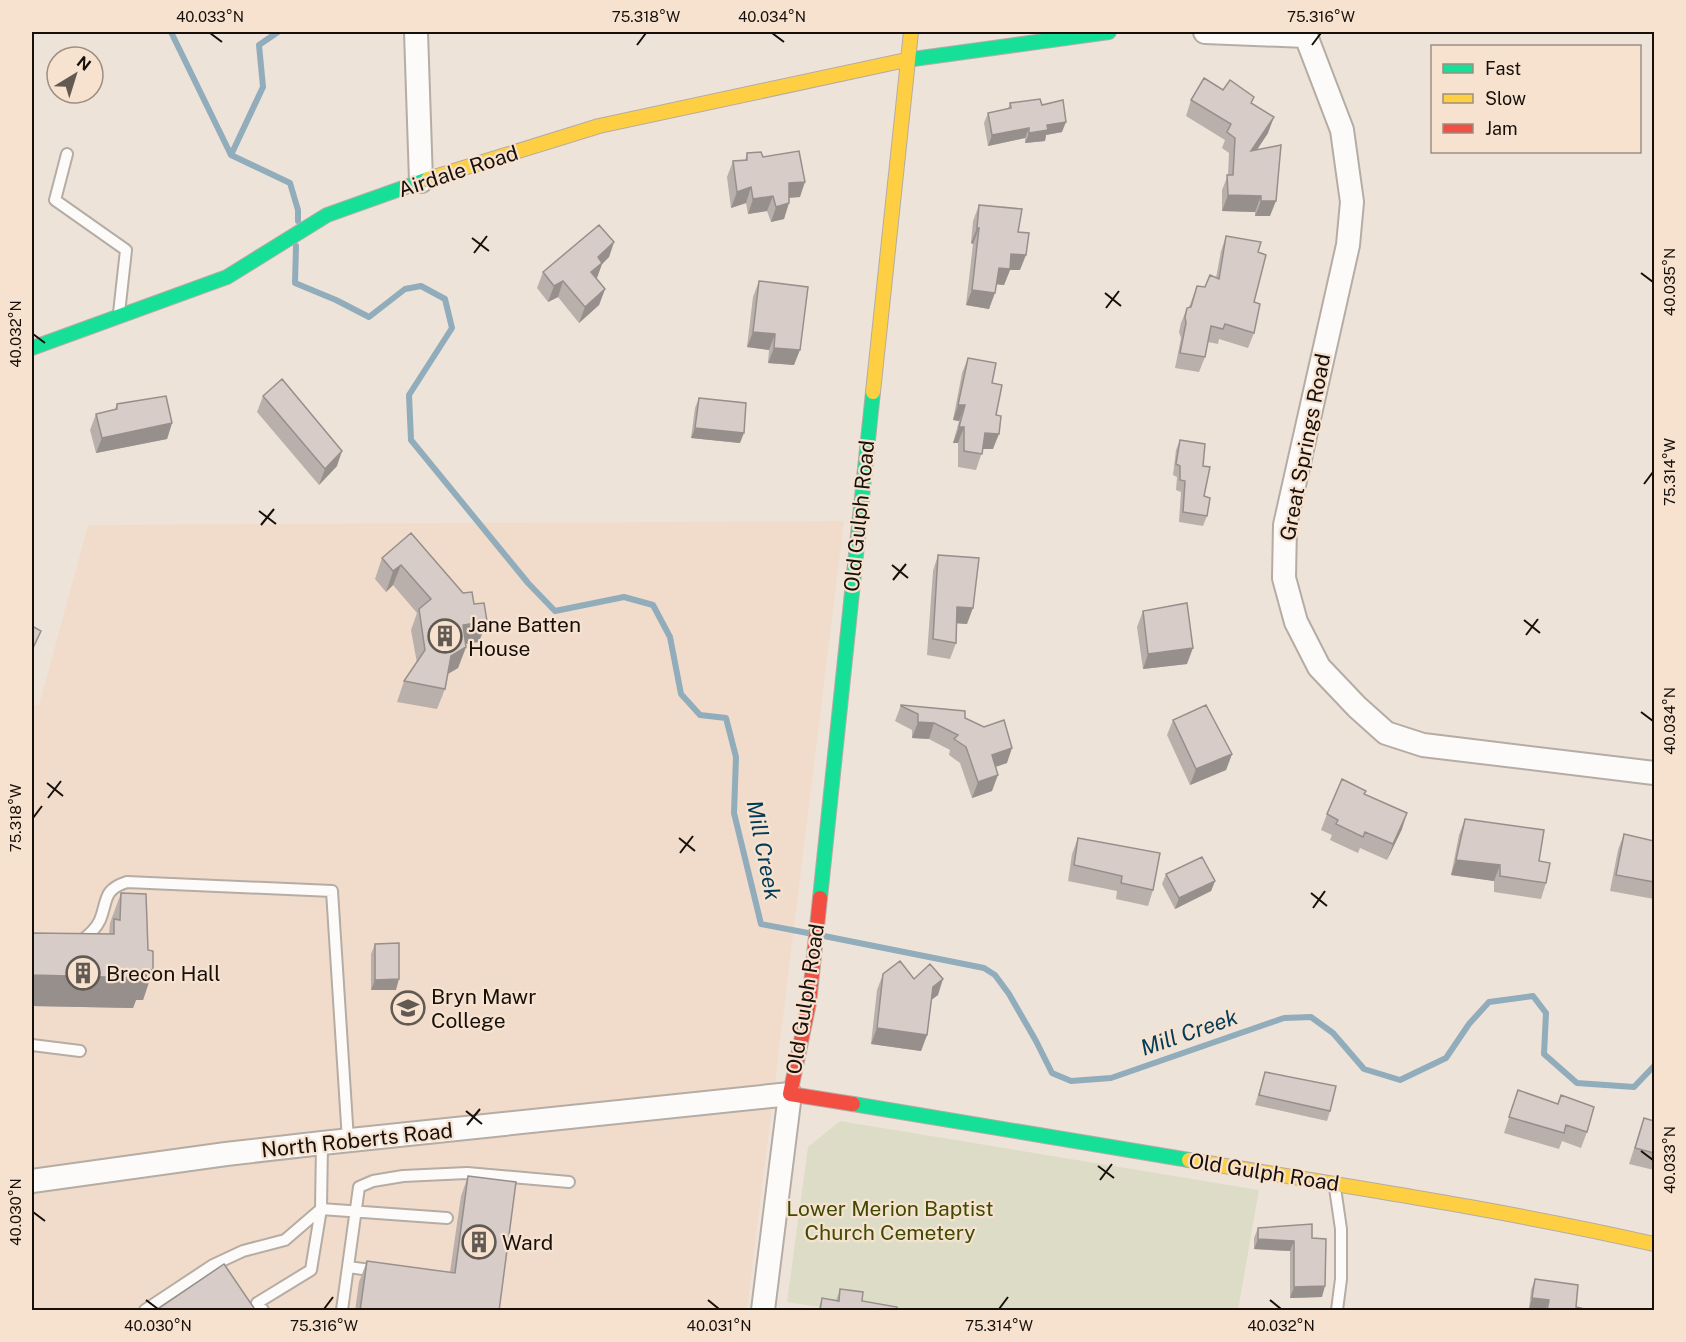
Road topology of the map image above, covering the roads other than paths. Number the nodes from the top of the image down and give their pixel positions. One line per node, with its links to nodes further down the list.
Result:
1 (416, 32): 8 (street)
2 (911, 32): 6 (street, Old Gulph Road)
3 (1109, 32): 6 (street)
4 (1205, 32): 5 (street, Great Springs Road)
5 (1307, 34): 11 (street, Great Springs Road)
6 (908, 60): 8 (street, Airdale Road); 15 (street, Old Gulph Road)
7 (67, 154): 9 (lane)
8 (421, 181): 9 (street, Airdale Road)
9 (119, 316): 10 (street, Airdale Road)
10 (32, 348)
11 (1654, 772)
12 (72, 945): 16 (lane)
13 (32, 1045): 14 (lane)
14 (80, 1051)
15 (790, 1094): 16 (street, North Roberts Road); 20 (street, Old Gulph Road); 30 (street)
16 (348, 1140): 17 (street, North Roberts Road)
17 (322, 1143): 18 (street, North Roberts Road); 21 (lane)
18 (32, 1181)
19 (569, 1182): 22 (lane)
20 (1335, 1184): 24 (street, Old Gulph Road); 31 (lane)
21 (321, 1209): 22 (lane); 27 (lane); 28 (lane)
22 (356, 1211): 23 (lane); 25 (lane)
23 (447, 1218)
24 (1654, 1244)
25 (348, 1267): 26 (lane); 29 (lane)
26 (394, 1273)
27 (145, 1311)
28 (263, 1311)
29 (342, 1311)
30 (763, 1311)
31 (1337, 1311)

